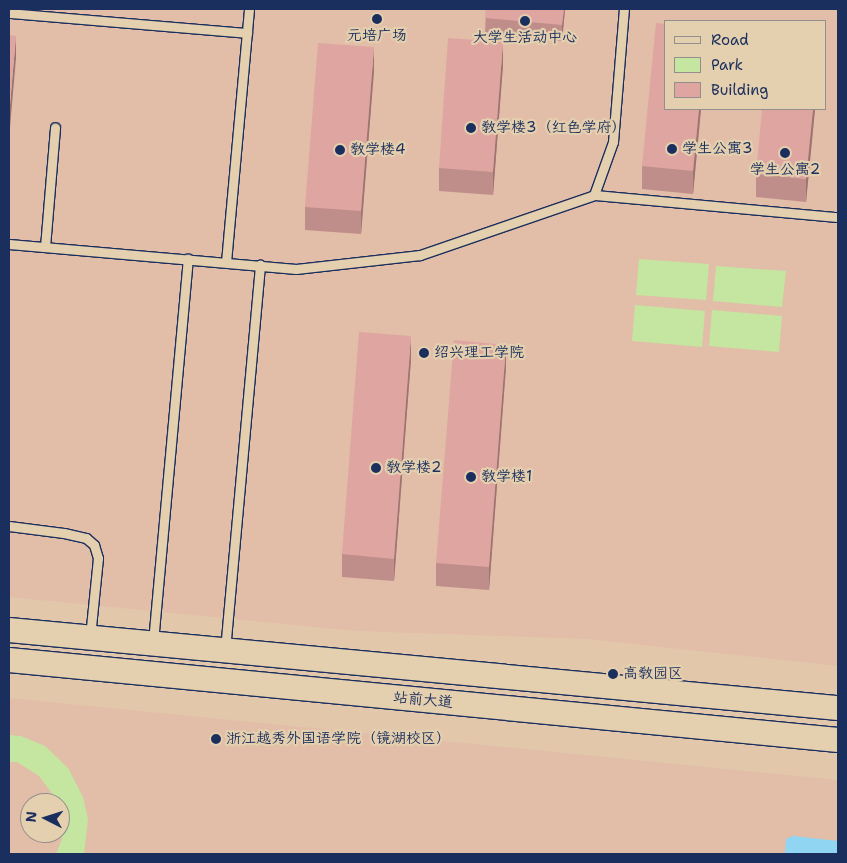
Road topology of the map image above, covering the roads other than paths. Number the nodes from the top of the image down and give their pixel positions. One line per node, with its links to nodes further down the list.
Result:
1 (249, 9): 4 (lane)
2 (624, 9): 6 (lane)
3 (9, 13): 4 (lane)
4 (247, 33): 11 (lane)
5 (55, 127): 9 (lane)
6 (594, 195): 7 (lane); 12 (lane)
7 (838, 217)
8 (9, 244): 9 (lane)
9 (45, 247): 10 (lane)
10 (188, 259): 11 (lane); 16 (lane)
11 (226, 262): 12 (lane)
12 (260, 265): 17 (lane)
13 (9, 526): 15 (lane)
14 (9, 630): 15 (main road, 站前大道)
15 (90, 638): 16 (main road, 站前大道)
16 (153, 644): 17 (main road, 站前大道)
17 (225, 650): 19 (main road, 站前大道)
18 (9, 660): 20 (main road, 站前大道)
19 (838, 708)
20 (838, 740)

